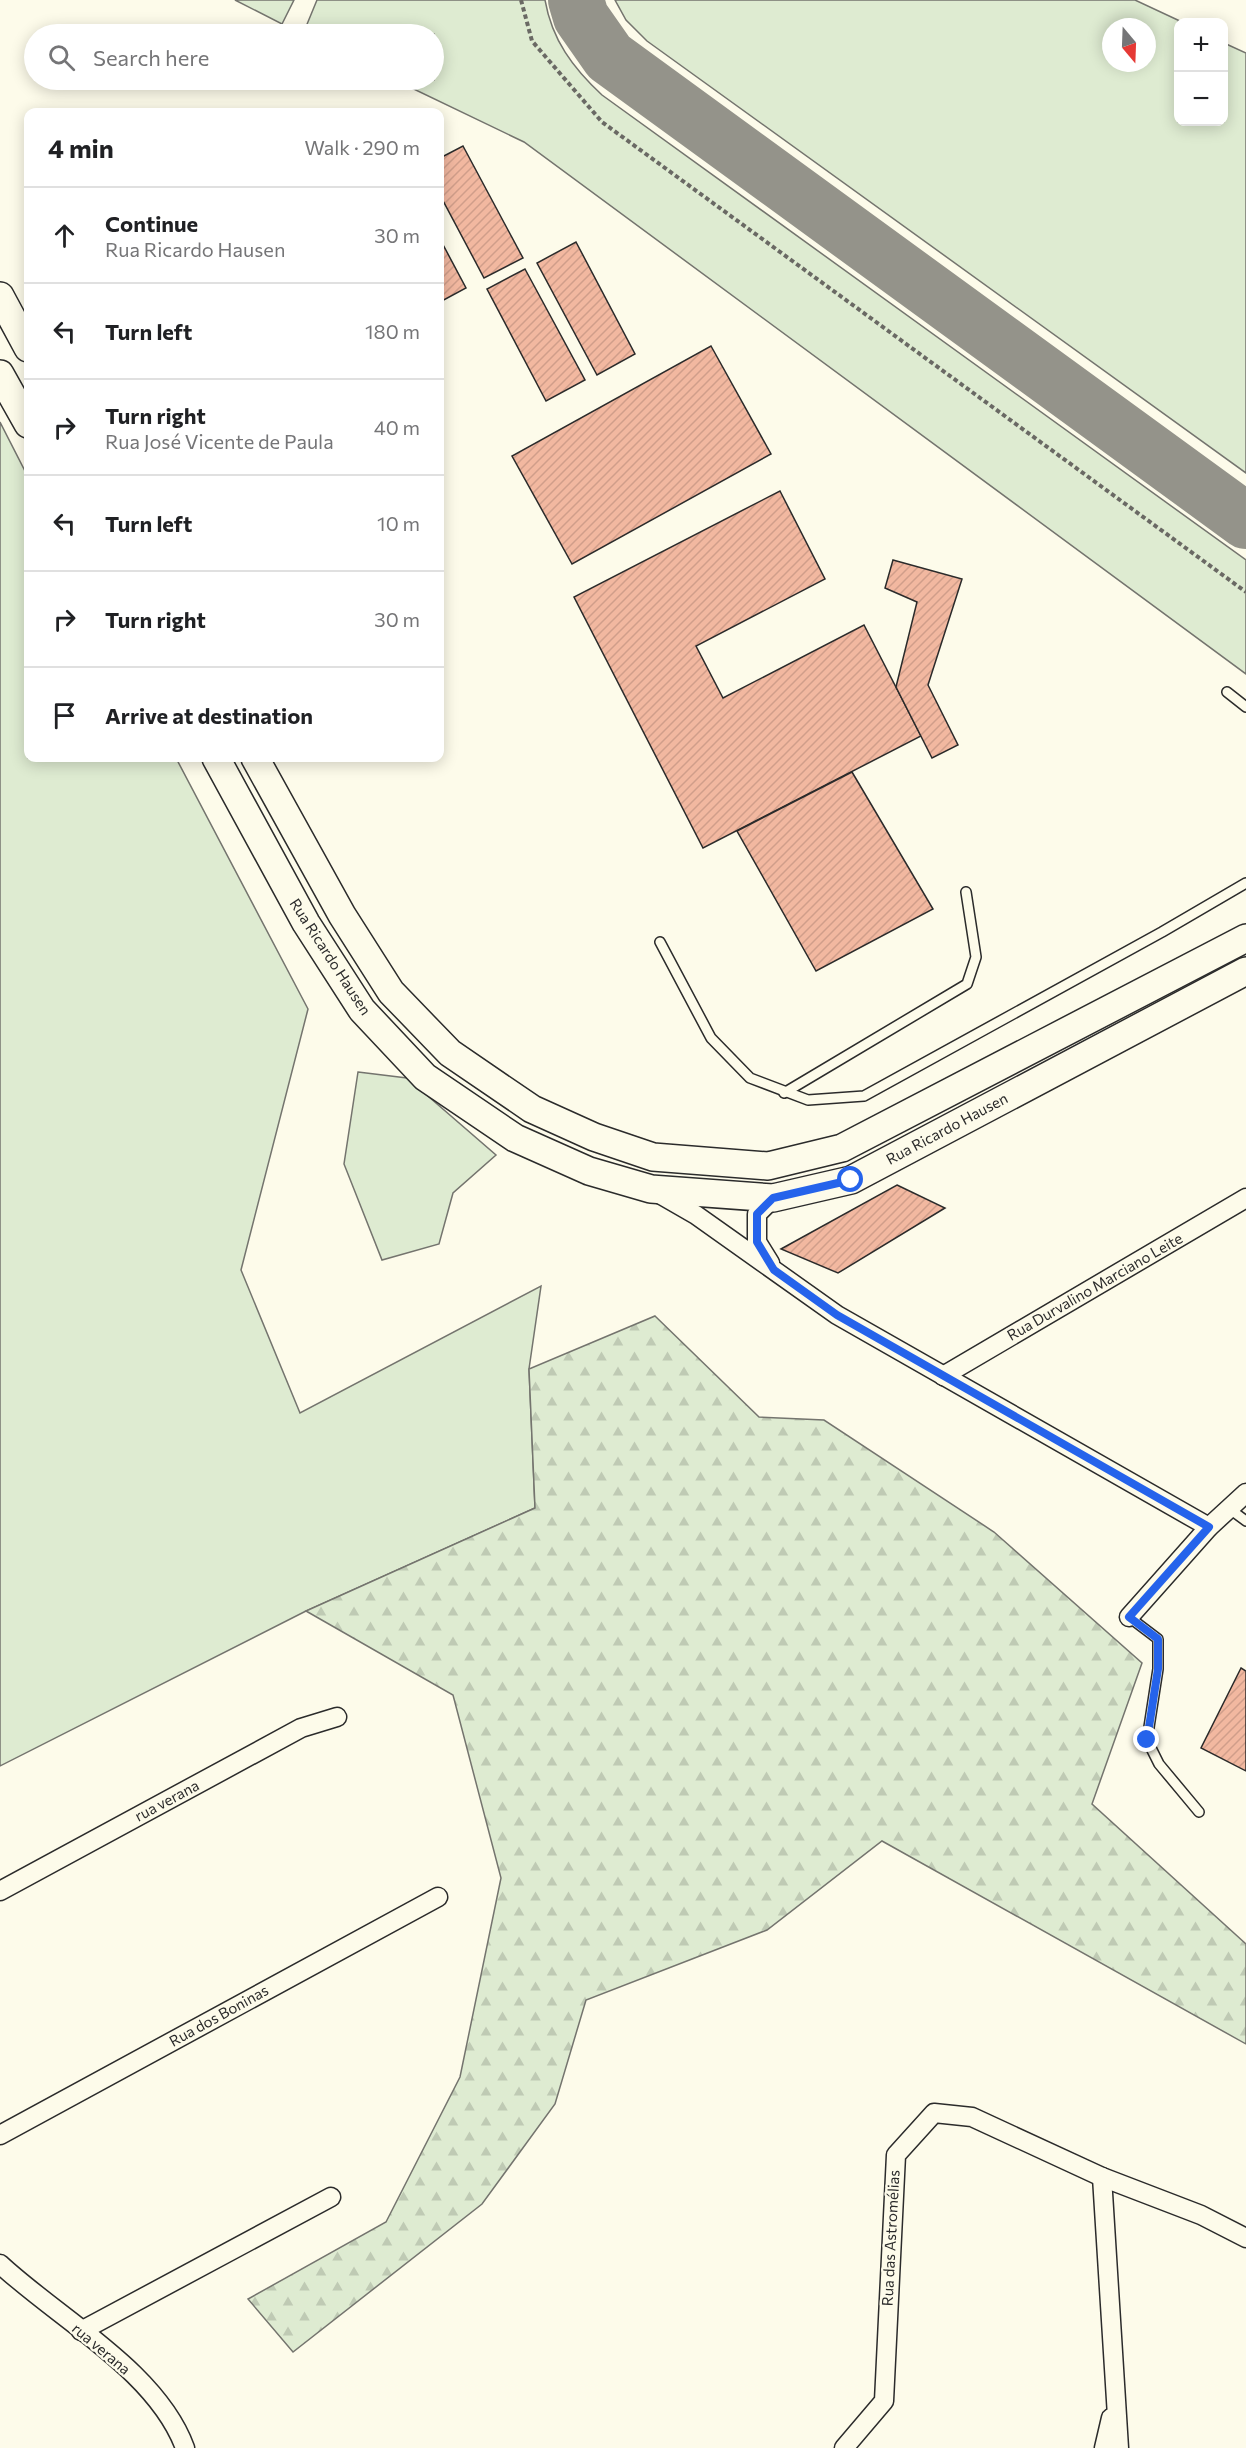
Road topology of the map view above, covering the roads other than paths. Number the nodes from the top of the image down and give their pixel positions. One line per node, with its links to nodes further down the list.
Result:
1 (0, 296): 2 (street)
2 (24, 341)
3 (0, 374): 4 (street)
4 (24, 417)
5 (1227, 692): 6 (lane)
6 (1246, 707)
7 (218, 762): 15 (street, Rua Ricardo Hausen)
8 (257, 762): 11 (street, Rua Ricardo Hausen)
9 (1246, 883): 14 (lane)
10 (966, 892): 14 (lane)
11 (1246, 938)
12 (660, 942): 14 (lane)
13 (1246, 971): 16 (street, Rua Ricardo Hausen)
14 (784, 1093)
15 (651, 1189): 16 (street, Rua Ricardo Hausen); 18 (street)
16 (773, 1198): 18 (street)
17 (1246, 1198): 19 (street, Rua Durvalino Marciano Leite)
18 (774, 1270): 19 (street)
19 (943, 1376): 23 (street)
20 (1246, 1493): 21 (street)
21 (1227, 1507): 22 (lane); 23 (street)
22 (1246, 1521)
23 (1209, 1527): 24 (street)
24 (1129, 1617): 26 (lane)
25 (337, 1717): 27 (street, rua verana)
26 (1199, 1812)
27 (0, 1891)
28 (438, 1897): 29 (street, Rua dos Boninas)
29 (0, 2135)
30 (1102, 2177): 32 (street, Rua das Astromélias); 35 (street); 37 (street, Rua das Astromélias)
31 (331, 2197): 34 (street)
32 (1246, 2238)
33 (0, 2264): 34 (street, rua verana)
34 (81, 2331): 36 (street, rua verana)
35 (1116, 2396): 38 (street); 39 (street)
36 (185, 2448)
37 (844, 2448)
38 (1104, 2448)
39 (1119, 2448)

